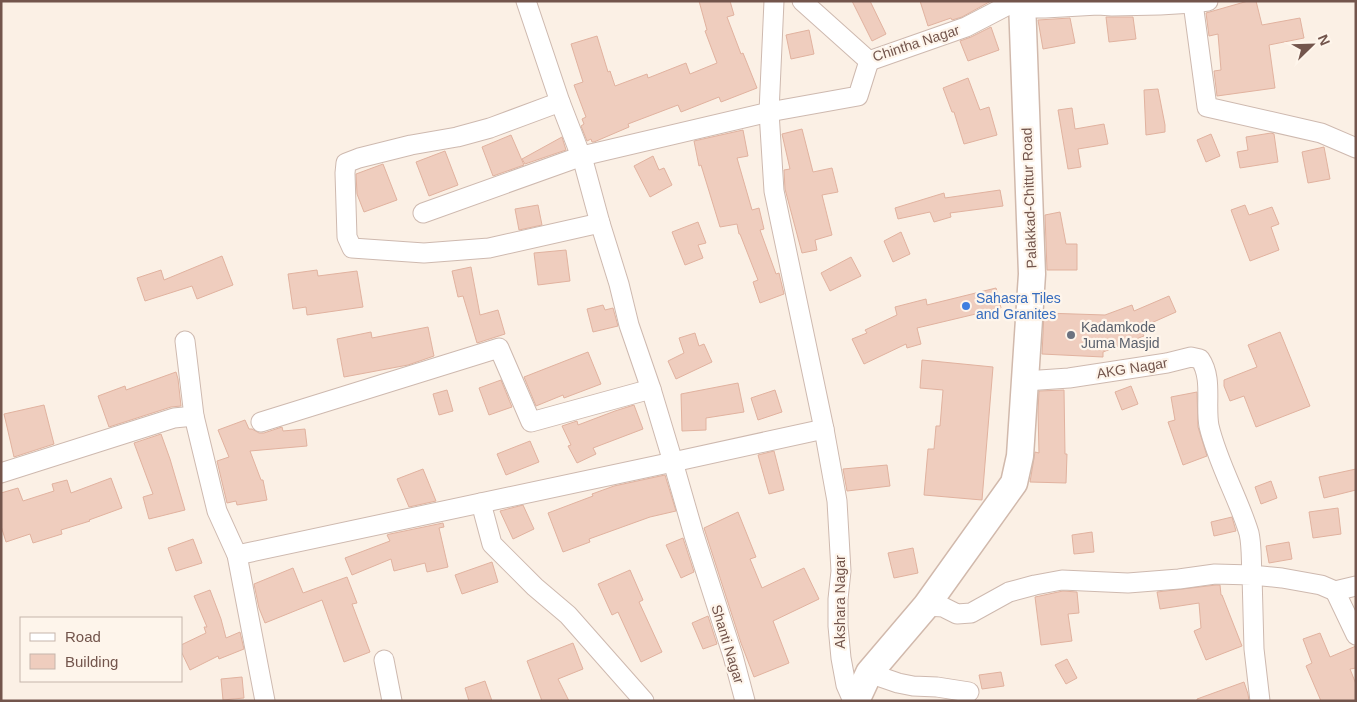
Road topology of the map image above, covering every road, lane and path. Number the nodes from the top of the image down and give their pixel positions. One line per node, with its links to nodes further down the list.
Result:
1 (526, 1): 7 (street, Shanti Nagar)
2 (774, 1): 8 (street, Akshara Nagar)
3 (802, 1): 6 (street, Chintha Nagar)
4 (1200, 2): 5 (street); 9 (street)
5 (1020, 4): 6 (street, Chintha Nagar); 14 (main road, Palakkad-Chittur Road)
6 (869, 60): 8 (street)
7 (560, 102): 10 (street, Shanti Nagar); 12 (street)
8 (769, 112): 10 (street); 18 (street, Akshara Nagar)
9 (1356, 148)
10 (582, 156): 11 (street); 12 (street, Shanti Nagar)
11 (423, 213)
12 (600, 223): 15 (street, Shanti Nagar)
13 (185, 341): 16 (street)
14 (1025, 381): 23 (street, AKG Nagar); 26 (main road, Palakkad-Chittur Road)
15 (651, 389): 17 (street); 19 (street, Shanti Nagar)
16 (194, 416): 20 (street); 22 (street)
17 (261, 422)
18 (824, 429): 19 (street); 35 (street, Akshara Nagar)
19 (673, 462): 21 (street); 34 (street, Shanti Nagar)
20 (1, 473)
21 (481, 503): 22 (street); 33 (street)
22 (237, 555): 31 (street)
23 (1252, 575): 25 (street); 26 (street); 36 (street)
24 (1356, 586): 25 (street)
25 (1335, 591): 27 (street)
26 (926, 606): 29 (main road, Palakkad-Chittur Road)
27 (1356, 635)
28 (384, 660): 32 (street)
29 (869, 673): 30 (street); 35 (main road, Palakkad-Chittur Road)
30 (969, 692)
31 (265, 701)
32 (392, 701)
33 (644, 701)
34 (745, 701)
35 (854, 701)
36 (1260, 701)

